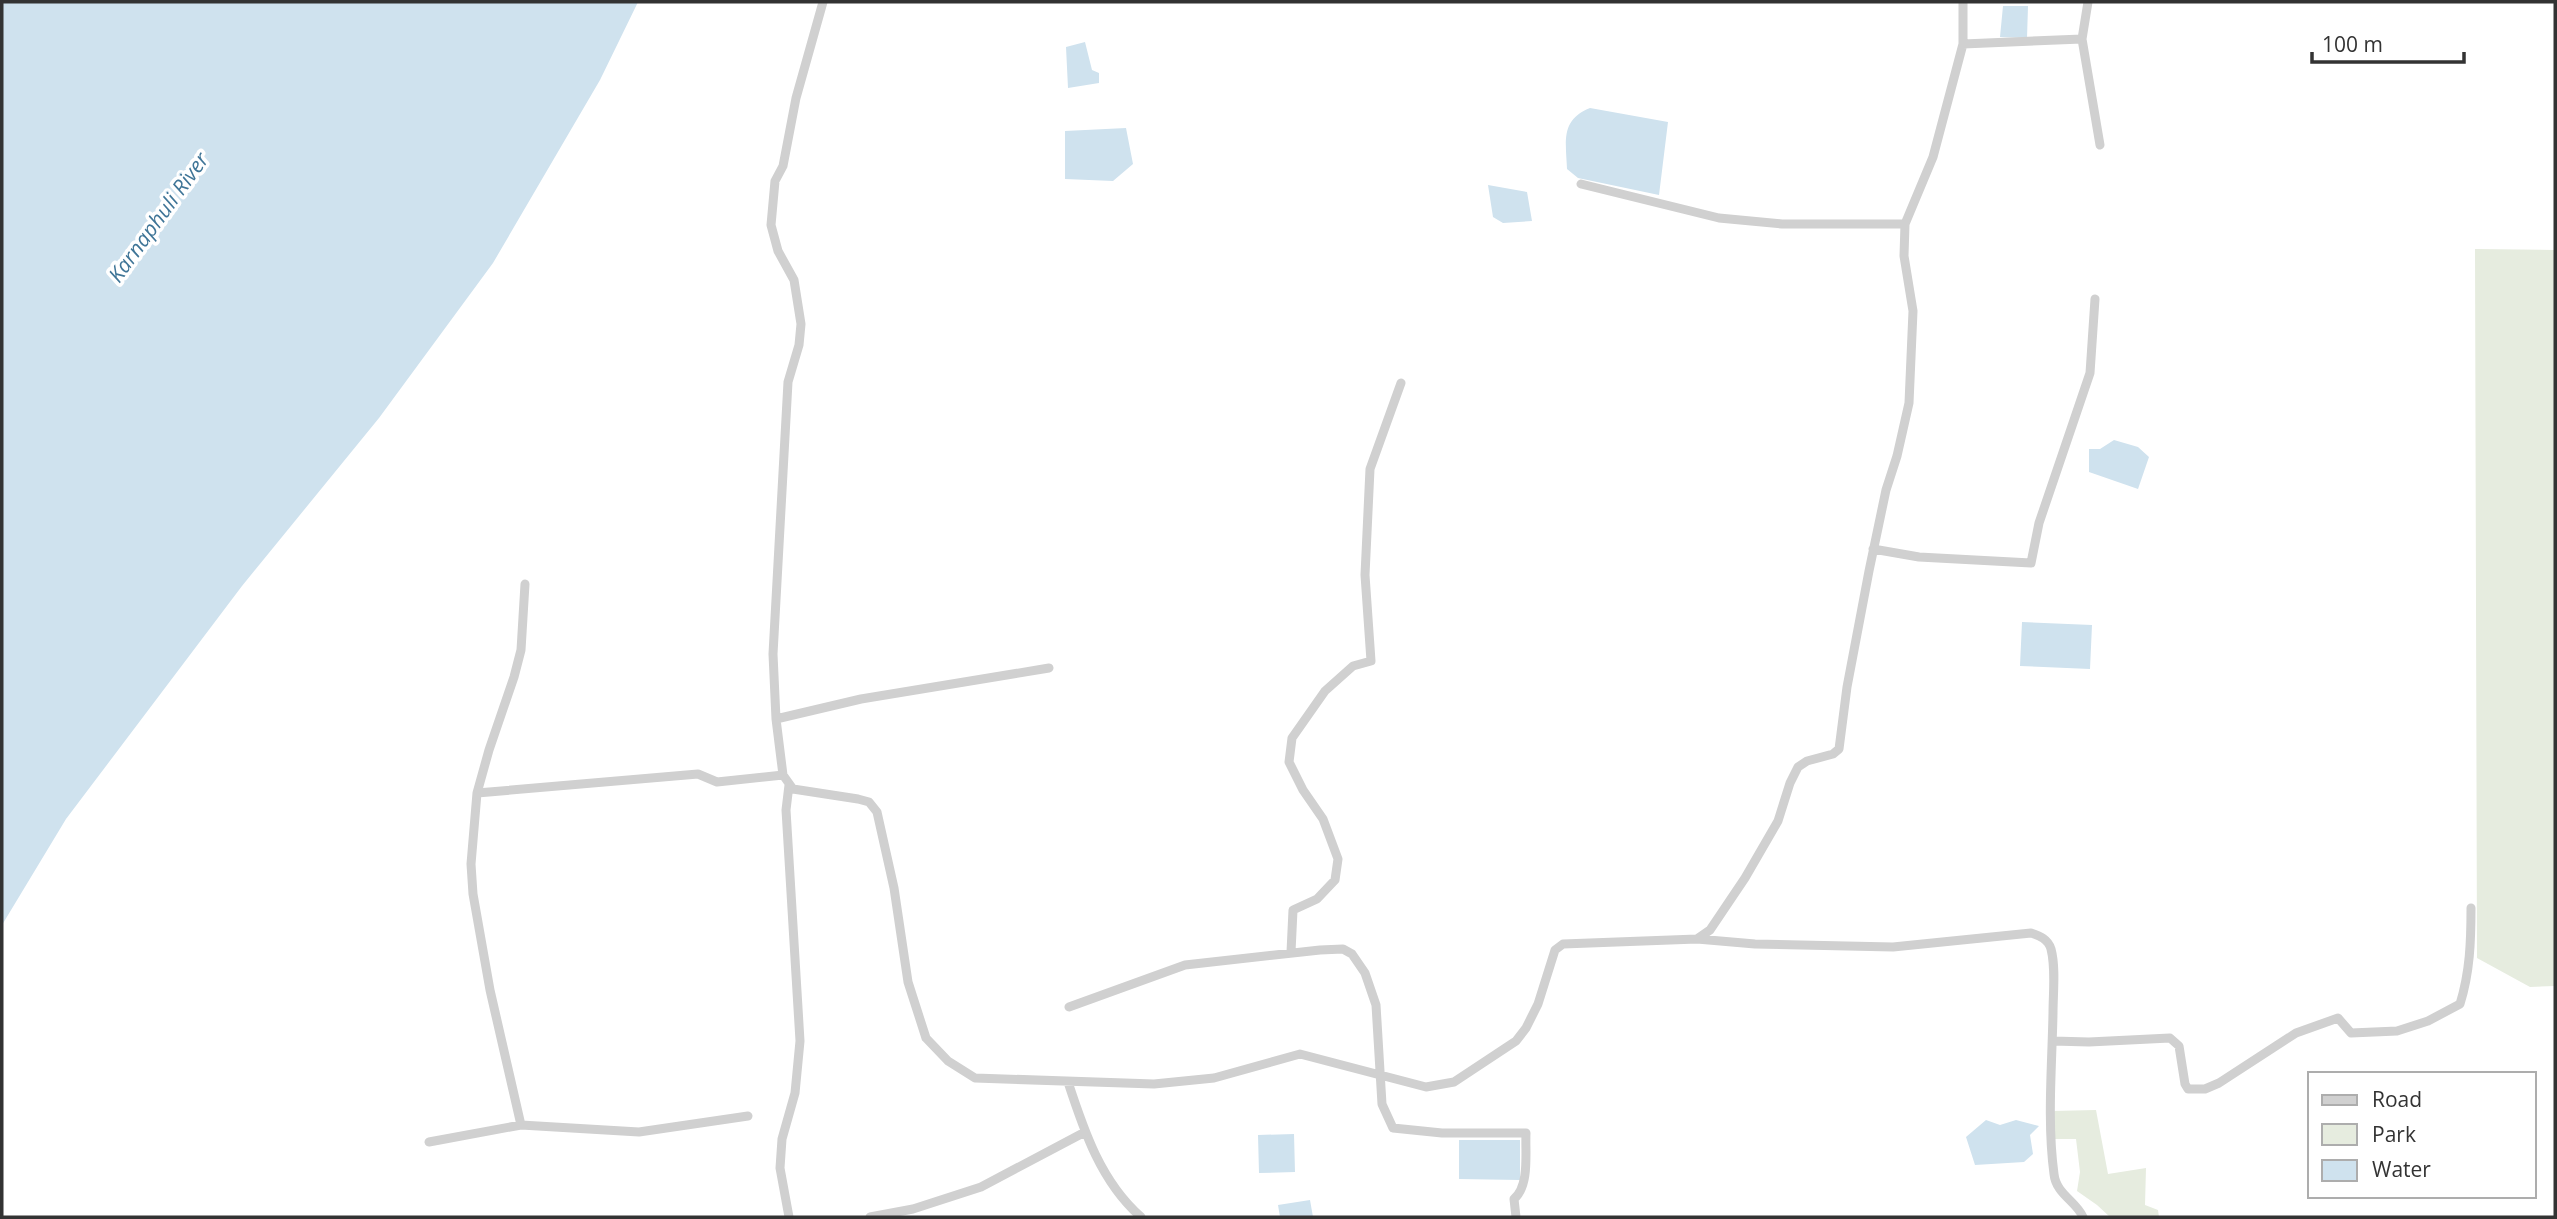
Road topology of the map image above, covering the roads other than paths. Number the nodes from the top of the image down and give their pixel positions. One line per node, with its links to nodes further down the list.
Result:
1 (823, 2): 14 (street)
2 (1963, 2): 5 (street)
3 (2088, 2): 4 (street)
4 (2082, 39): 5 (street); 6 (street)
5 (1963, 44): 8 (street)
6 (2100, 145)
7 (1581, 184): 8 (street)
8 (1905, 225): 11 (street)
9 (2095, 299): 11 (street)
10 (1401, 383): 20 (street)
11 (1873, 549): 19 (street)
12 (525, 584): 17 (street)
13 (1049, 667): 14 (street)
14 (776, 719): 15 (street)
15 (783, 775): 16 (street); 17 (street)
16 (789, 785): 24 (street); 29 (street)
17 (477, 793): 26 (street)
18 (2471, 908): 22 (street)
19 (1697, 939): 22 (street); 23 (street)
20 (1291, 952): 21 (street); 23 (street)
21 (1069, 1007)
22 (2053, 1041): 33 (street)
23 (1379, 1074): 24 (street); 32 (street)
24 (1068, 1082): 27 (street)
25 (748, 1116): 26 (street)
26 (521, 1125): 28 (street)
27 (1085, 1132): 30 (street); 31 (street)
28 (429, 1142)
29 (789, 1217)
30 (870, 1217)
31 (1141, 1217)
32 (1516, 1217)
33 (2083, 1217)

